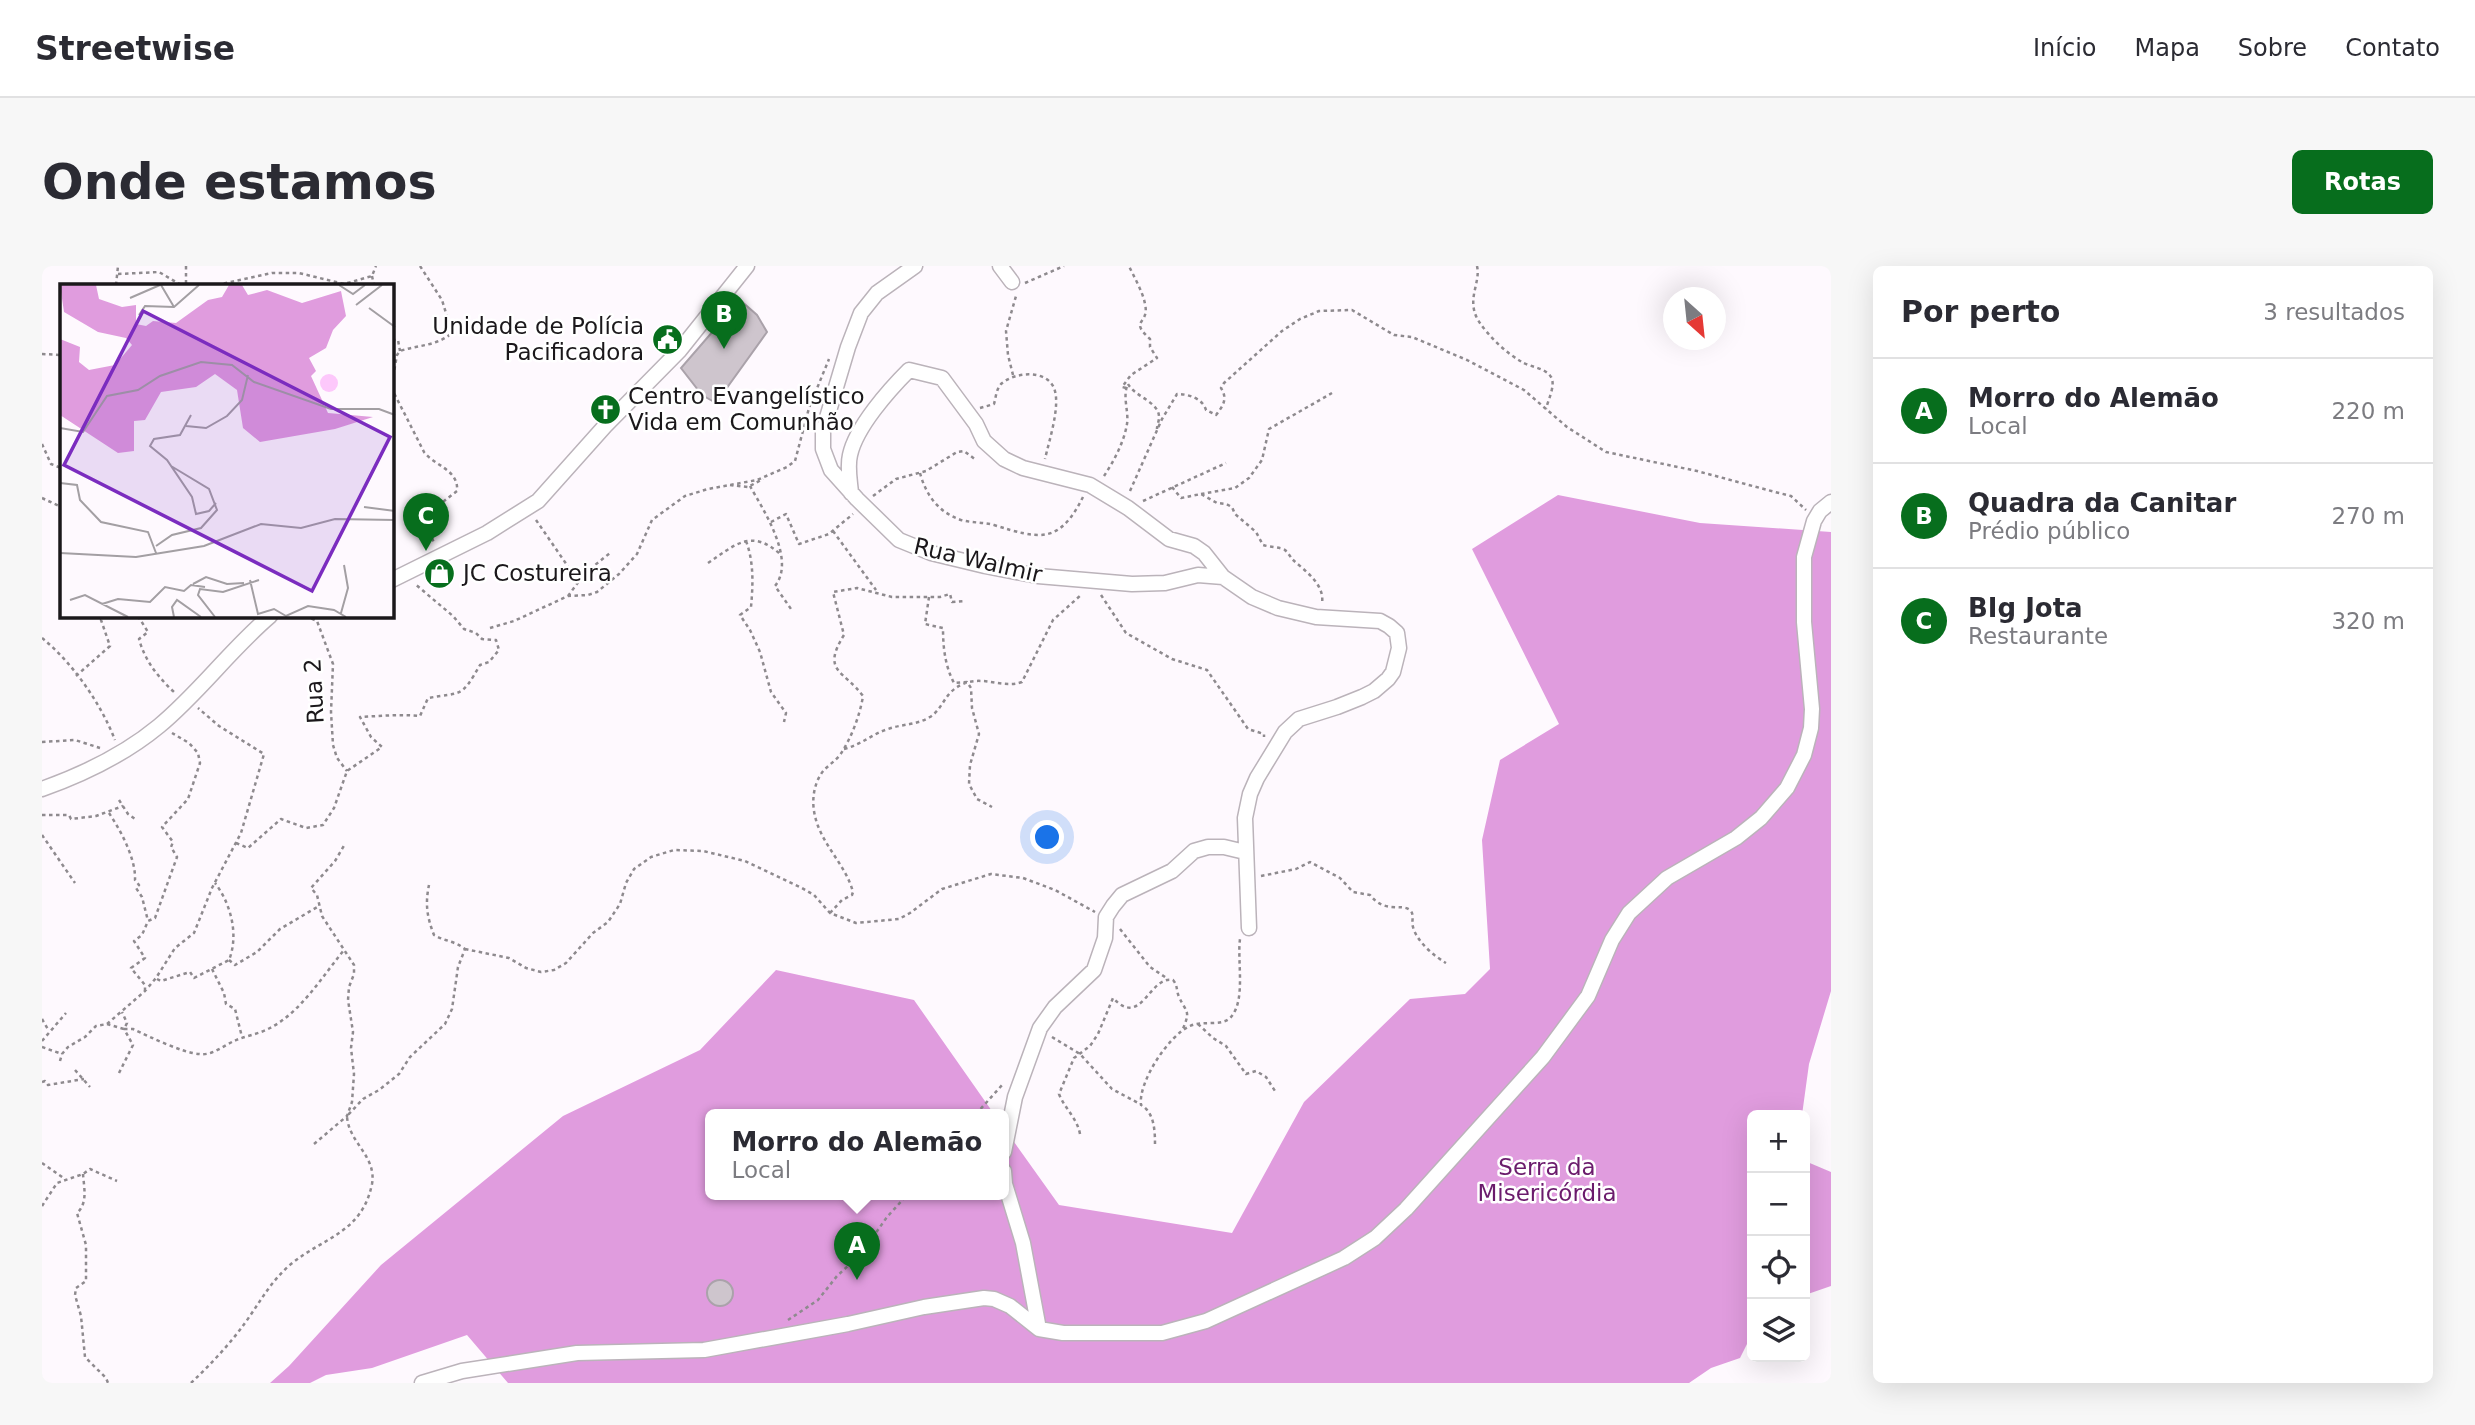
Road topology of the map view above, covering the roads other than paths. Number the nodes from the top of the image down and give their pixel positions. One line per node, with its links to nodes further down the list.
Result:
1 (747, 266): 7 (street)
2 (915, 266): 5 (street, Rua Walmir)
3 (1000, 266): 4 (street)
4 (1014, 284)
5 (851, 493): 8 (street, Rua Walmir); 8 (street)
6 (1831, 502): 15 (street)
7 (398, 577)
8 (1223, 577): 11 (street)
9 (268, 618): 10 (street)
10 (42, 789)
11 (1245, 852): 12 (street); 13 (street)
12 (1249, 928)
13 (1009, 1127)
14 (1009, 1197): 15 (street)
15 (1039, 1329): 16 (street)
16 (422, 1383)

